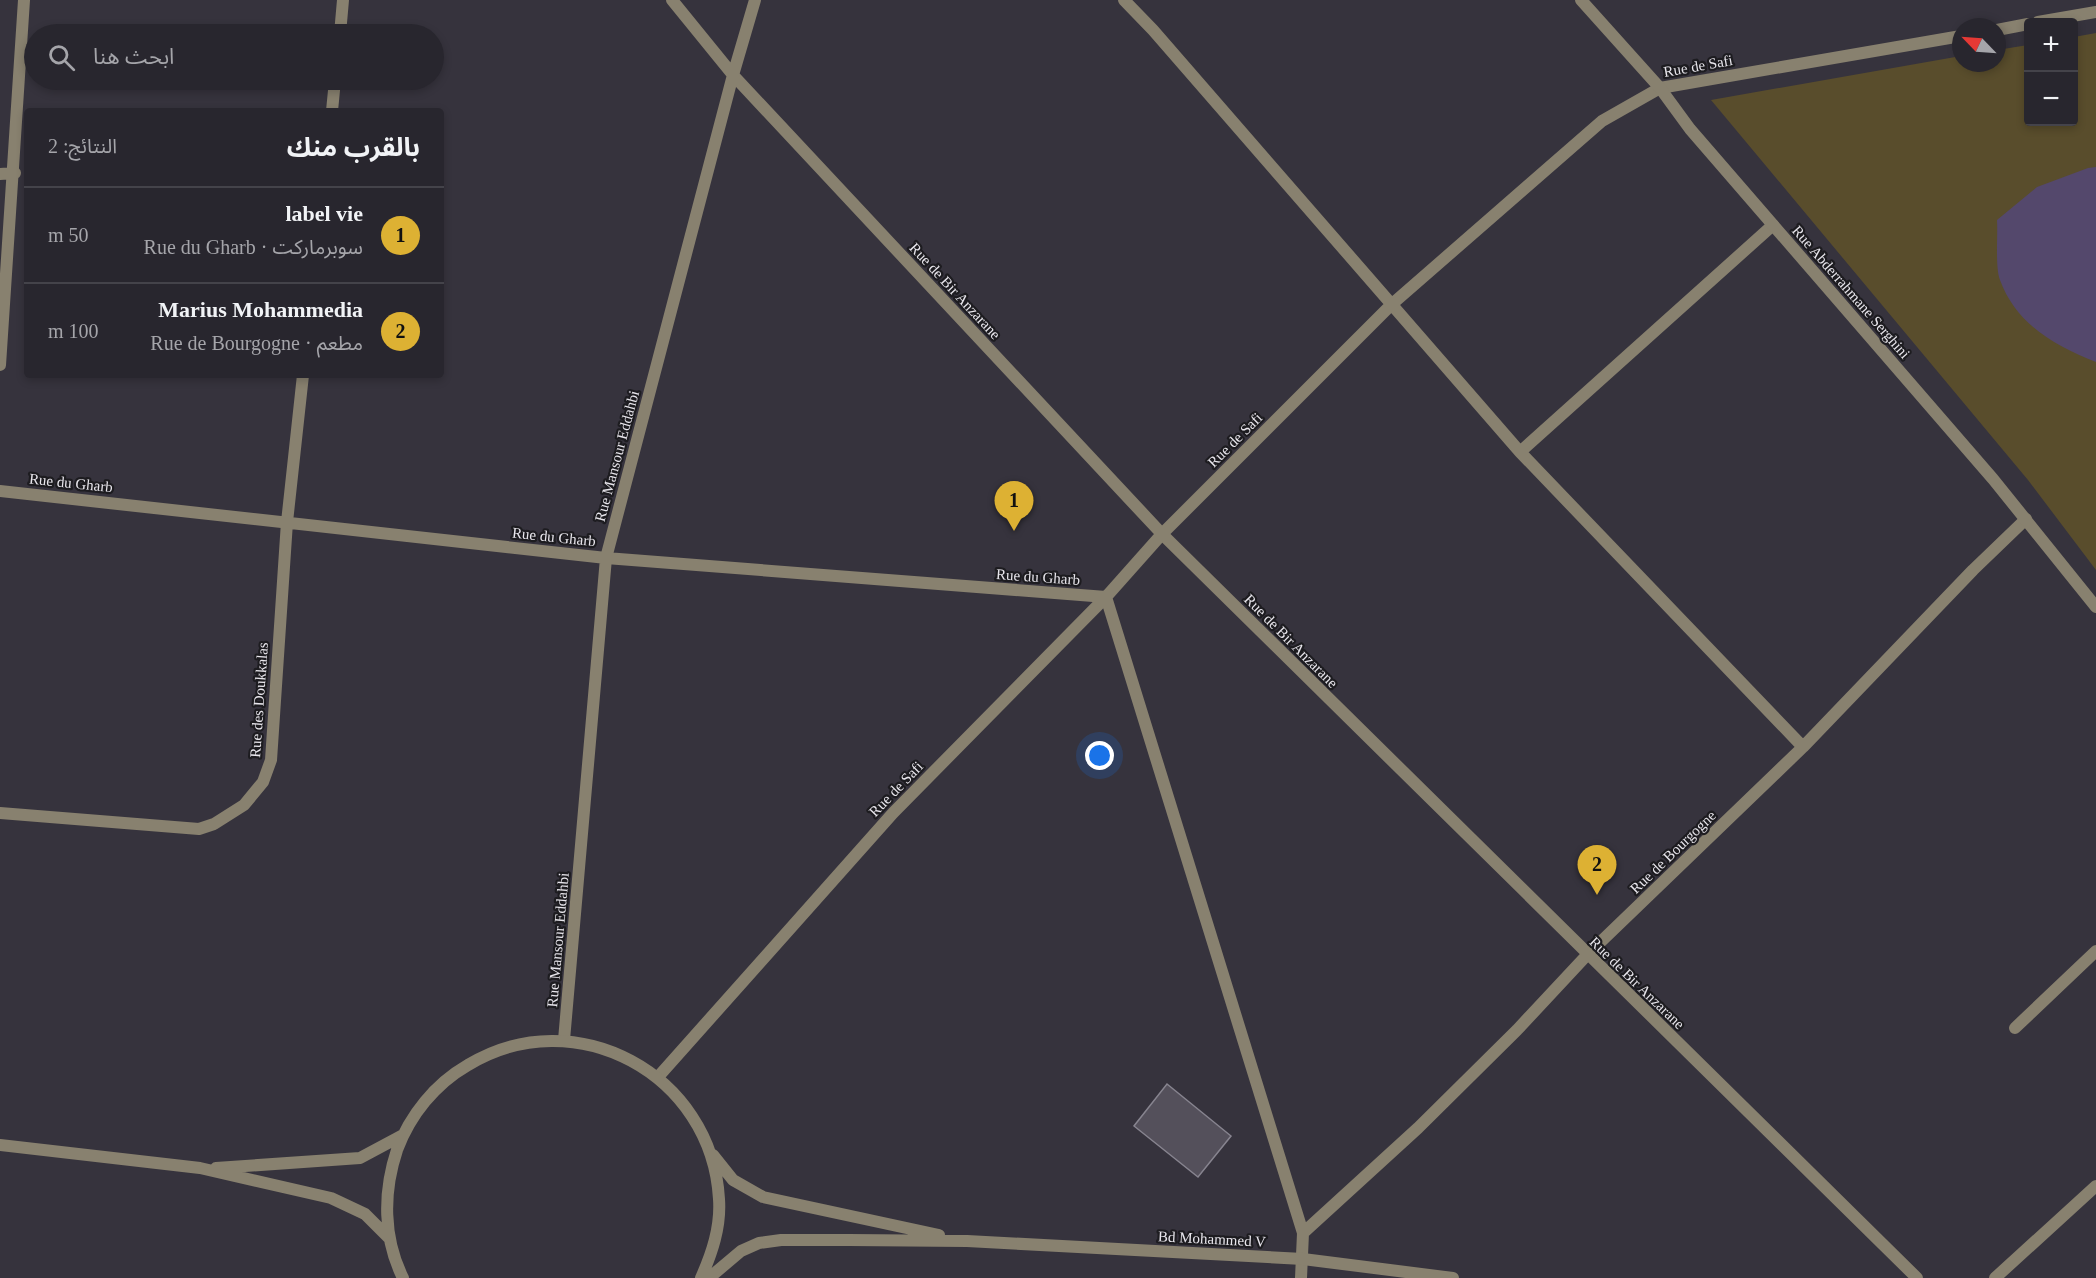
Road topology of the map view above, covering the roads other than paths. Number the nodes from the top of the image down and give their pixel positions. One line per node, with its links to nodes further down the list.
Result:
1 (24, 0): 17 (street)
2 (343, 0): 9 (street)
3 (672, 0): 13 (street, Rue de Bir Anzarane)
4 (755, 0): 13 (street, Rue Mansour Eddahbi)
5 (1124, 0): 20 (street)
6 (1581, 0): 14 (street, Rue Abderrahmane Serghini)
7 (2096, 12): 8 (street)
8 (2061, 18)
9 (341, 24)
10 (2024, 25): 11 (street)
11 (2006, 28)
12 (1952, 38): 14 (street, Rue de Safi)
13 (733, 75): 27 (street, Rue de Bir Anzarane); 28 (street, Rue Mansour Eddahbi)
14 (1660, 88): 19 (street, Rue Abderrahmane Serghini); 20 (street, Rue de Safi)
15 (334, 90): 16 (street)
16 (332, 108)
17 (15, 173): 18 (street); 21 (street)
18 (0, 174)
19 (1773, 225): 23 (street); 25 (street, Rue Abderrahmane Serghini)
20 (1391, 305): 23 (street); 27 (street, Rue de Safi)
21 (0, 365)
22 (303, 378): 26 (street, Rue des Doukkalas)
23 (1520, 452): 31 (street)
24 (0, 491): 26 (street, Rue du Gharb)
25 (2026, 519): 30 (street, Rue Abderrahmane Serghini); 31 (street, Rue de Bourgogne)
26 (287, 522): 28 (street, Rue du Gharb); 32 (street, Rue des Doukkalas)
27 (1162, 534): 29 (street, Rue de Safi); 34 (street, Rue de Bir Anzarane)
28 (606, 558): 29 (street, Rue du Gharb); 36 (street, Rue Mansour Eddahbi)
29 (1106, 597): 37 (street, Rue de Safi); 43 (street)
30 (2096, 607)
31 (1803, 747): 34 (street, Rue de Bourgogne)
32 (0, 813)
33 (2096, 951): 35 (street)
34 (1587, 955): 43 (street, Rue de Bourgogne); 52 (street, Rue de Bir Anzarane)
35 (2015, 1028)
36 (564, 1040): 37 (street); 38 (street)
37 (658, 1077): 40 (street)
38 (403, 1135): 41 (street); 44 (street)
39 (0, 1145): 41 (street)
40 (711, 1153): 45 (street, Bd Mohammed V); 48 (street)
41 (200, 1168): 44 (street)
42 (2096, 1186): 53 (street)
43 (1303, 1233): 46 (street)
44 (389, 1238): 47 (street)
45 (967, 1241): 46 (street, Bd Mohammed V); 49 (street, Bd Mohammed V)
46 (1303, 1259): 50 (street); 51 (street, Bd Mohammed V)
47 (403, 1278)
48 (701, 1278)
49 (709, 1278)
50 (1301, 1278)
51 (1453, 1278)
52 (1917, 1278)
53 (1995, 1278)

